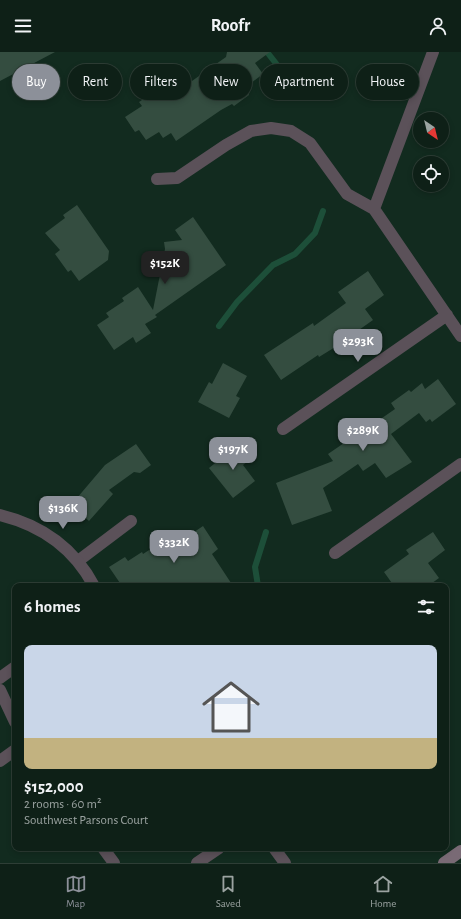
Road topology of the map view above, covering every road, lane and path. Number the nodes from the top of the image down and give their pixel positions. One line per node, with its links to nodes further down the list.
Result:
1 (433, 52): 3 (street)
2 (156, 179): 3 (street)
3 (374, 209): 4 (street)
4 (447, 315): 5 (street); 6 (street)
5 (461, 336)
6 (283, 429)
7 (461, 464): 10 (street)
8 (0, 514): 11 (street)
9 (131, 521): 11 (street)
10 (335, 553)
11 (78, 561): 12 (street)
12 (92, 583)
13 (12, 669): 14 (street)
14 (0, 678)
15 (0, 690): 16 (street)
16 (12, 716)
17 (12, 752): 18 (street)
18 (0, 761)
19 (105, 851): 23 (street)
20 (215, 851): 24 (street)
21 (276, 851): 25 (street)
22 (461, 852): 26 (street)
23 (114, 863)
24 (197, 863)
25 (285, 863)
26 (444, 863)

